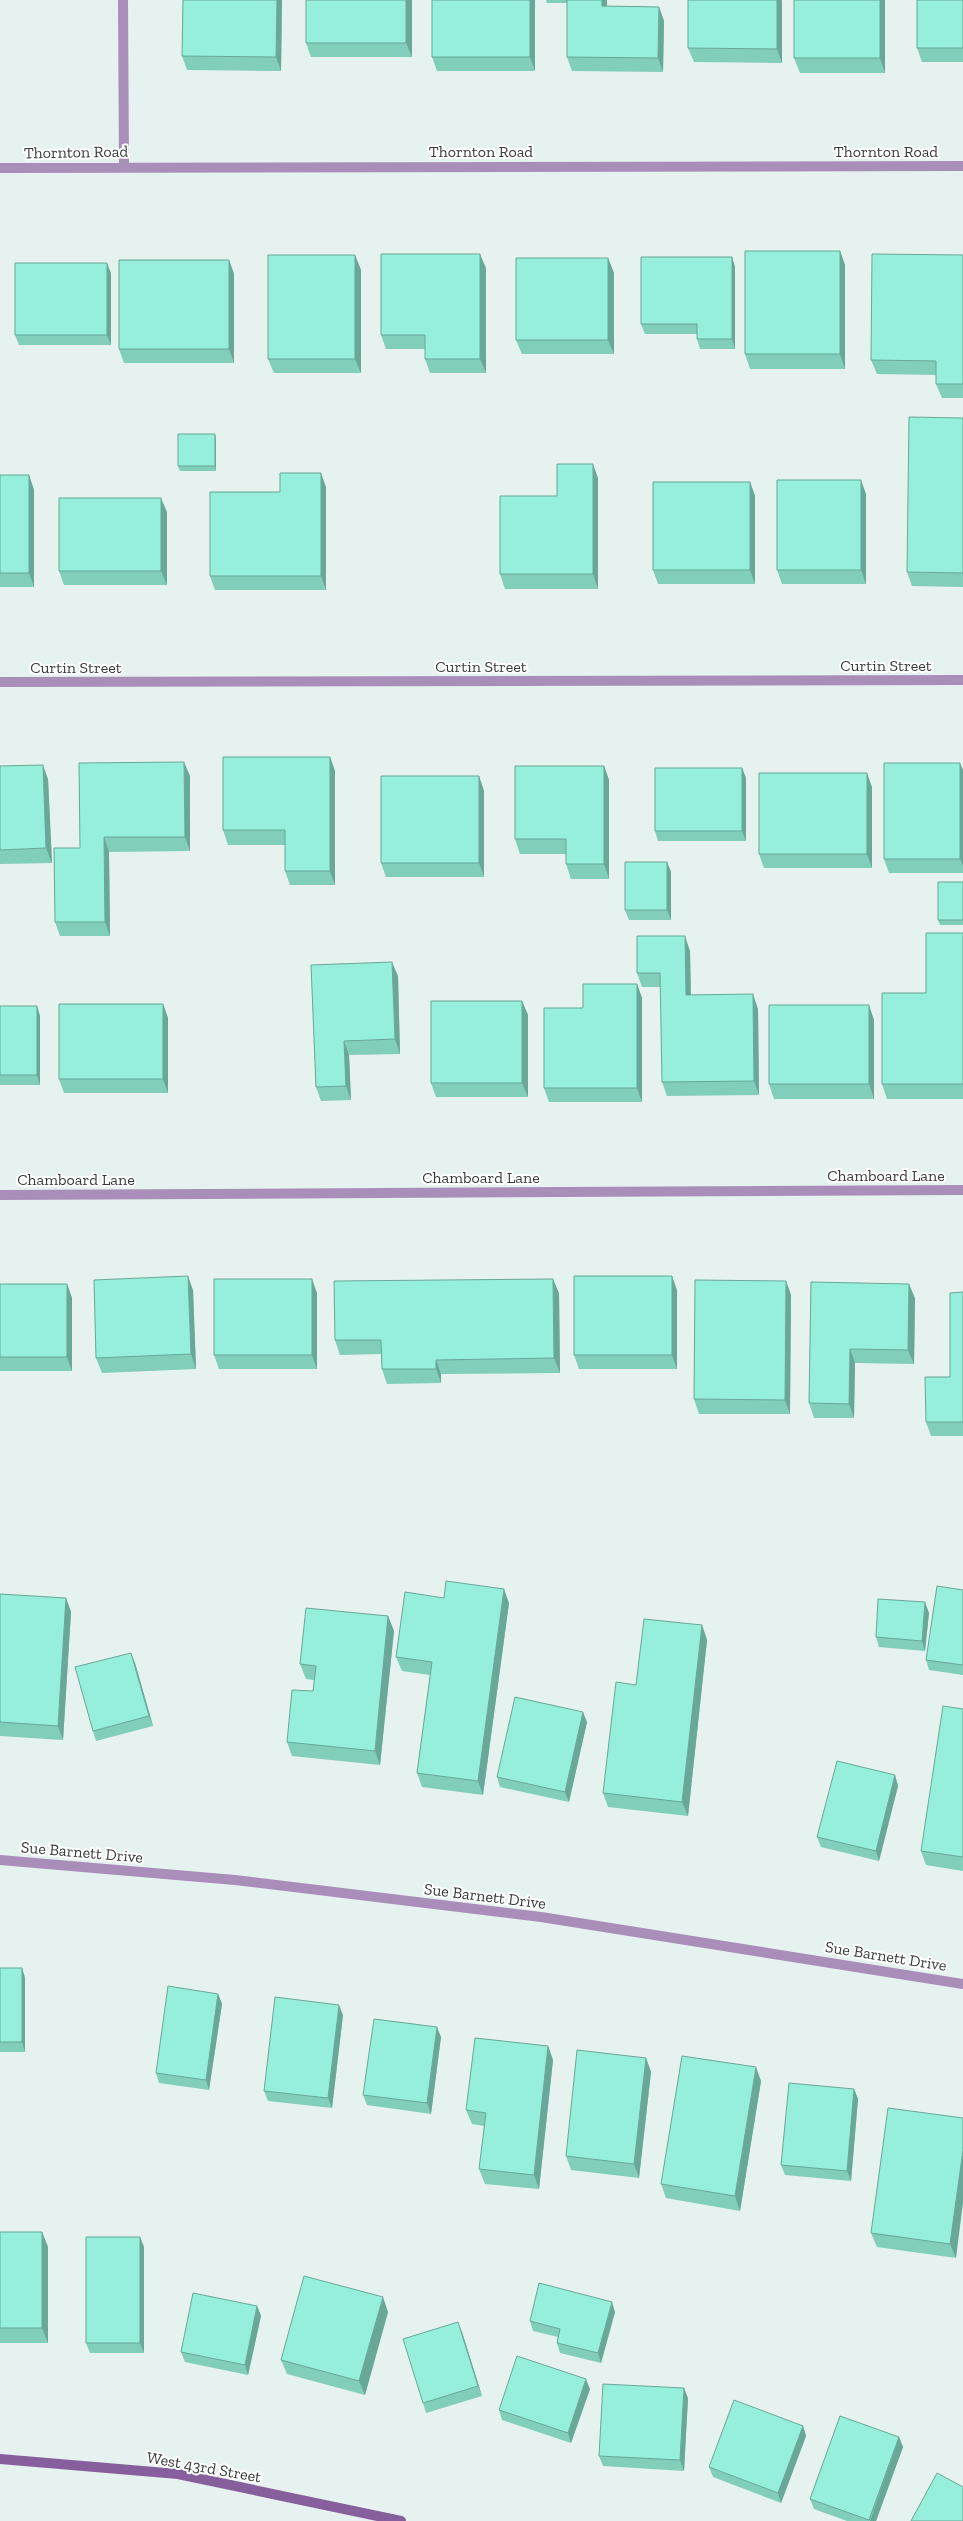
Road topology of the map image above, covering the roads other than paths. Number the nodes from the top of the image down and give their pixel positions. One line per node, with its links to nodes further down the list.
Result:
1 (123, 0): 3 (street)
2 (963, 166): 3 (street, Thornton Road)
3 (124, 167): 4 (street, Thornton Road)
4 (0, 168)
5 (963, 680): 6 (street, Curtin Street)
6 (0, 682)
7 (963, 1190): 8 (street, Chamboard Lane)
8 (0, 1195)
9 (0, 1860): 10 (street, Sue Barnett Drive)
10 (963, 1984)
11 (0, 2459): 12 (main road, West 43rd Street)
12 (400, 2521)

